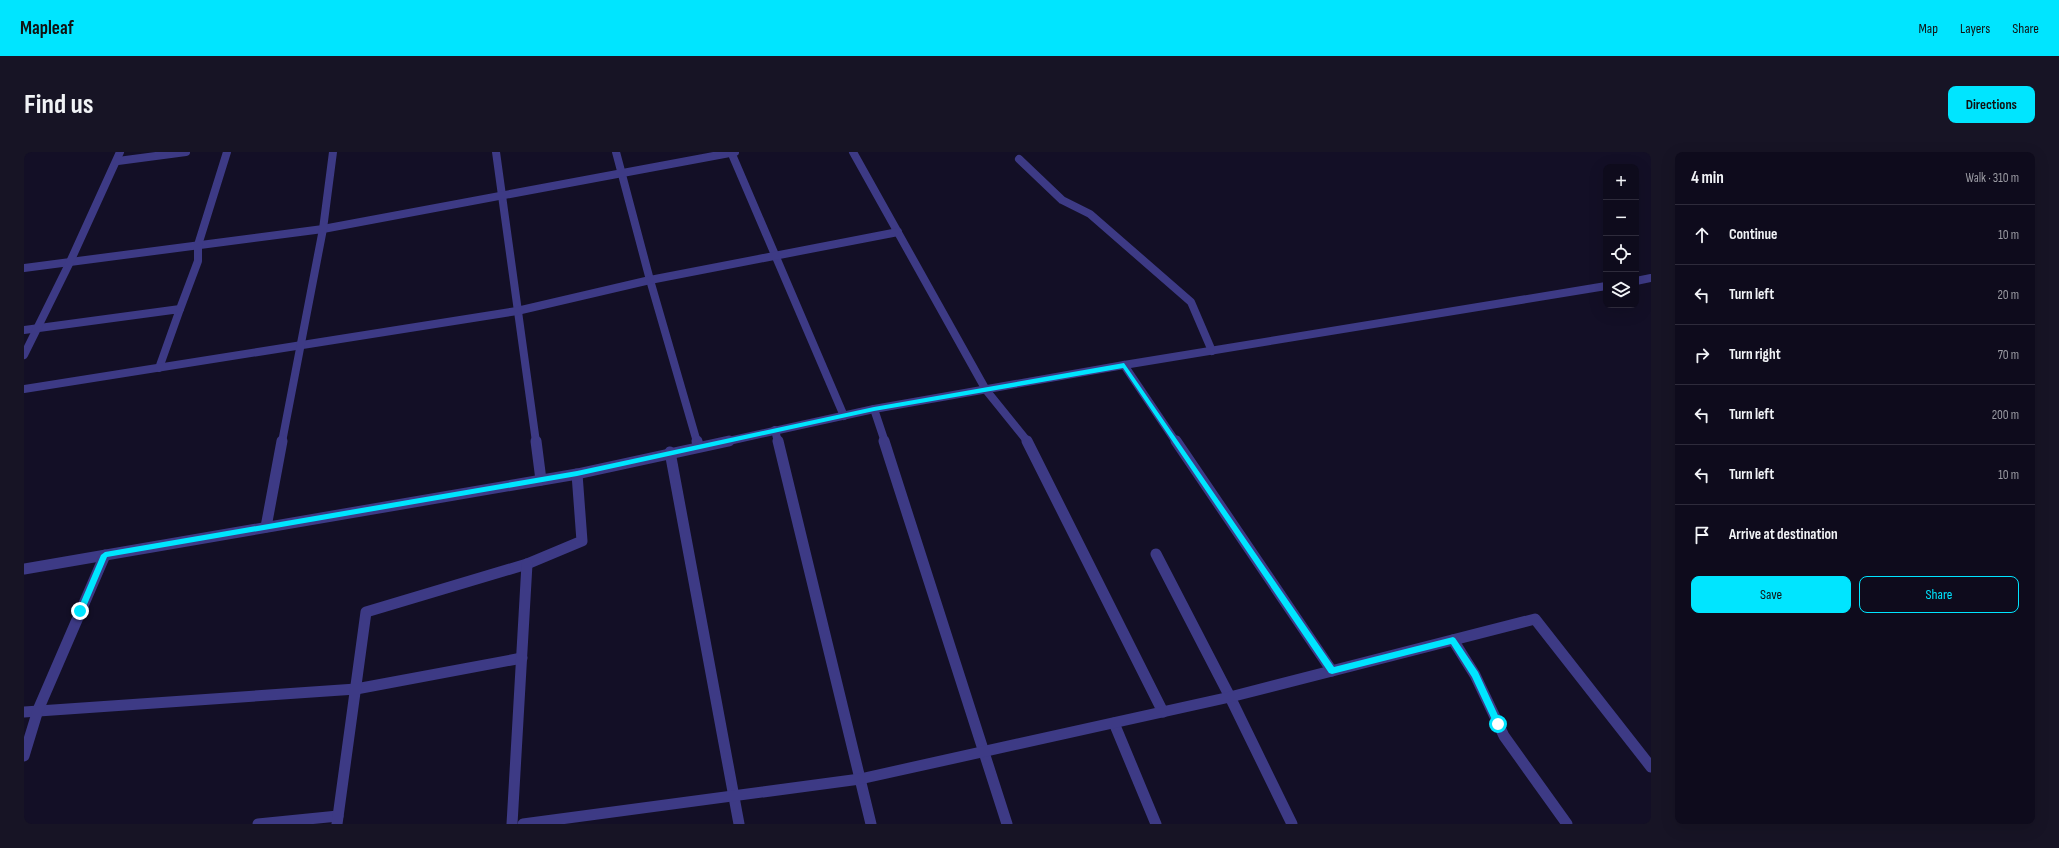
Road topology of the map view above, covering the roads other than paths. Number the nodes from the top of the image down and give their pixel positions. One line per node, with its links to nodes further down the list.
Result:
1 (120, 152): 10 (street)
2 (186, 152): 10 (street)
3 (227, 152): 15 (street)
4 (333, 152): 13 (street)
5 (496, 152): 12 (street)
6 (616, 152): 11 (street)
7 (733, 152): 11 (street); 16 (street)
8 (853, 152): 14 (street)
9 (1019, 159): 28 (street)
10 (118, 161): 17 (street)
11 (622, 173): 12 (street); 20 (street)
12 (502, 196): 13 (street); 24 (street)
13 (323, 229): 15 (street); 27 (street)
14 (898, 232): 16 (street); 33 (street)
15 (198, 245): 17 (street); 23 (street)
16 (776, 256): 20 (street); 35 (street)
17 (70, 262): 18 (street); 25 (street)
18 (24, 268)
19 (1651, 278): 21 (street)
20 (650, 280): 24 (street); 37 (street)
21 (1639, 280)
22 (1603, 286): 28 (street)
23 (180, 310): 25 (street); 31 (street)
24 (518, 311): 27 (street); 40 (street)
25 (37, 329): 26 (street); 29 (street)
26 (24, 330)
27 (301, 346): 31 (street); 41 (street)
28 (1212, 351): 30 (street)
29 (24, 355)
30 (1124, 365): 33 (street); 48 (street)
31 (159, 368): 32 (street)
32 (24, 389)
33 (986, 390): 34 (street); 53 (street)
34 (874, 409): 35 (street); 55 (street)
35 (844, 416): 36 (street)
36 (775, 430): 37 (street); 58 (street)
37 (698, 446): 38 (street)
38 (670, 452): 39 (street); 59 (street)
39 (577, 474): 40 (street); 44 (street)
40 (541, 480): 41 (street)
41 (266, 528): 43 (street)
42 (1156, 554): 50 (street)
43 (105, 555): 45 (street); 51 (street)
44 (527, 564): 47 (street); 49 (street)
45 (24, 569)
46 (1453, 640): 48 (street); 57 (street); 69 (street)
47 (522, 658): 49 (street); 62 (street)
48 (1332, 671): 50 (street)
49 (356, 689): 51 (street); 60 (street)
50 (1230, 697): 53 (street); 68 (street)
51 (38, 710): 52 (street); 56 (street)
52 (24, 712)
53 (1163, 712): 54 (street)
54 (1114, 723): 55 (street); 67 (street)
55 (984, 751): 58 (street); 66 (street)
56 (24, 756)
57 (1651, 767)
58 (860, 779): 59 (street); 65 (street)
59 (734, 796): 63 (street); 64 (street)
60 (338, 820): 61 (street)
61 (258, 824)
62 (512, 824)
63 (523, 824)
64 (738, 824)
65 (871, 824)
66 (1008, 824)
67 (1156, 824)
68 (1292, 824)
69 (1567, 824)

